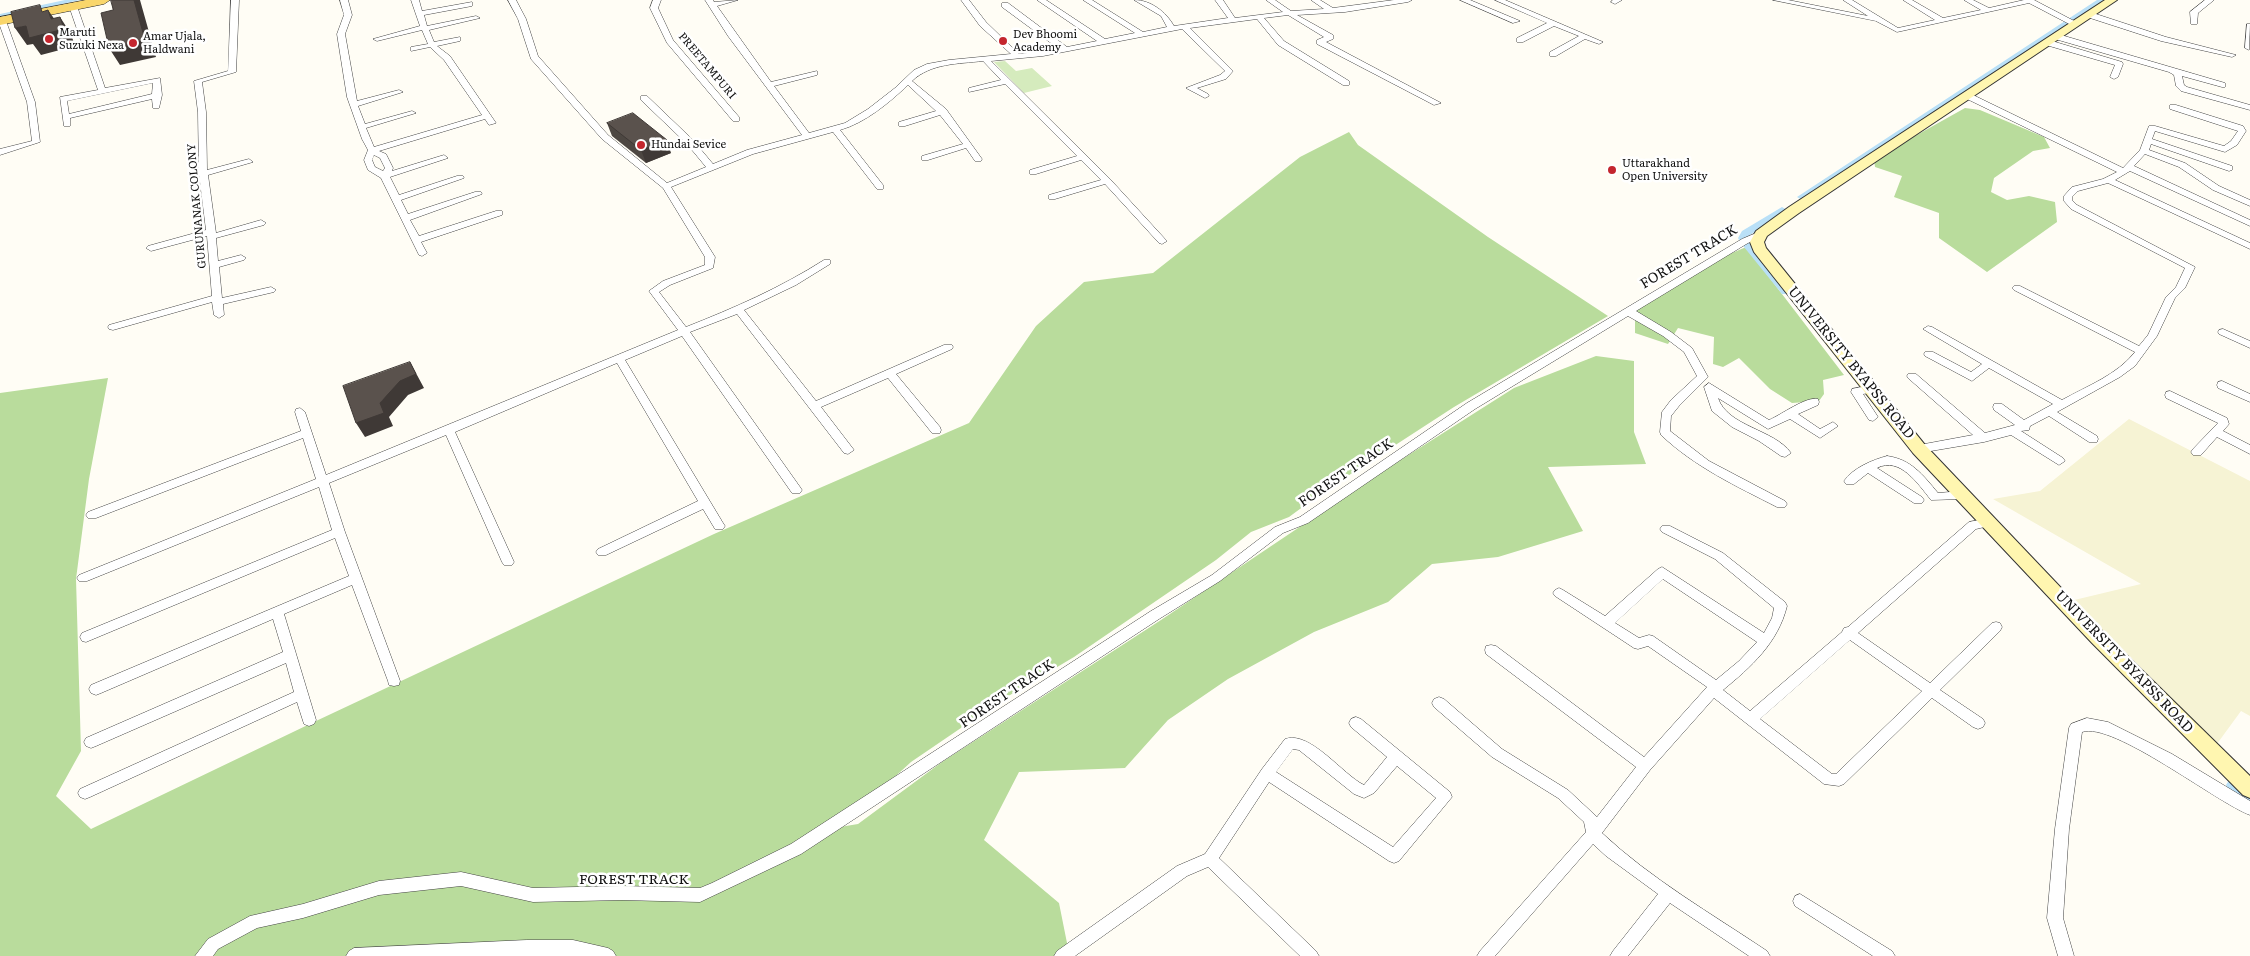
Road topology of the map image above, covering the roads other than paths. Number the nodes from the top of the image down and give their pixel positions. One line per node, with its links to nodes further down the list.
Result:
1 (104, 0): 30 (main road)
2 (234, 0): 109 (street, GURUNANAK COLONY)
3 (344, 0): 82 (street)
4 (415, 0): 34 (street)
5 (512, 0): 114 (street)
6 (657, 0): 88 (street, PREETAMPURI)
7 (734, 0): 25 (street)
8 (965, 0): 64 (street)
9 (1041, 0): 56 (street)
10 (1087, 0): 50 (street)
11 (1138, 0): 48 (street)
12 (1219, 0): 38 (street)
13 (1270, 0): 33 (street)
14 (1315, 0): 32 (street)
15 (1408, 0): 26 (street)
16 (1464, 0): 41 (street)
17 (1499, 0): 43 (street)
18 (1777, 0): 27 (street)
19 (1847, 0): 42 (street)
20 (1907, 0): 39 (street)
21 (1968, 0): 31 (street)
22 (2112, 0): 35 (main road)
23 (2210, 0): 44 (street)
24 (2029, 1): 31 (street); 45 (street)
25 (711, 2): 72 (street)
26 (1381, 2): 32 (street)
27 (1793, 2): 42 (street)
28 (469, 4): 34 (street)
29 (1005, 5): 61 (street)
30 (73, 6): 40 (main road); 74 (street)
31 (1987, 10): 39 (street)
32 (1332, 11): 33 (street)
33 (1290, 13): 36 (street); 81 (street)
34 (420, 14): 47 (street)
35 (2090, 15): 45 (main road); 63 (street)
36 (1259, 16): 38 (street); 71 (street)
37 (476, 18): 47 (street)
38 (1233, 20): 46 (street)
39 (1943, 20): 42 (street)
40 (1, 21): 94 (street)
41 (1516, 21)
42 (1882, 21)
43 (1552, 22): 51 (street); 54 (street)
44 (2194, 22)
45 (2072, 23): 55 (main road)
46 (1184, 26): 48 (street); 78 (street)
47 (424, 28): 52 (street); 58 (street)
48 (1171, 28): 50 (street)
49 (2250, 29): 59 (street)
50 (1141, 34): 56 (street)
51 (1584, 36): 57 (street); 62 (street)
52 (376, 38)
53 (457, 39): 58 (street)
54 (1520, 40)
55 (2053, 40): 66 (street); 68 (street); 79 (main road)
56 (1104, 42): 61 (street)
57 (1599, 42)
58 (432, 45): 60 (street); 96 (street)
59 (2249, 48)
60 (414, 49)
61 (1066, 50): 64 (street)
62 (1553, 54)
63 (2232, 55)
64 (1018, 57): 65 (street)
65 (986, 60): 69 (street); 70 (street)
66 (2174, 72): 73 (street); 85 (street)
67 (814, 74): 72 (street)
68 (2114, 77)
69 (908, 80): 86 (street); 91 (street)
70 (1006, 81): 75 (street); 100 (street)
71 (1346, 83)
72 (769, 85): 92 (street)
73 (2222, 85)
74 (102, 90): 77 (street); 77 (street)
75 (972, 90)
76 (399, 92): 82 (street)
77 (158, 95): 83 (street)
78 (1205, 96)
79 (1968, 96): 107 (street); 125 (main road)
80 (644, 98): 105 (street)
81 (1437, 103)
82 (353, 105): 90 (street)
83 (156, 106)
84 (2173, 106): 93 (street)
85 (2250, 108)
86 (943, 111): 89 (street); 95 (street)
87 (412, 113): 90 (street)
88 (736, 119)
89 (902, 124)
90 (362, 127): 96 (street)
91 (835, 128): 92 (street); 115 (street)
92 (806, 135): 105 (street)
93 (2148, 140): 97 (street); 106 (street)
94 (36, 142): 98 (street); 99 (street)
95 (968, 145): 102 (street); 103 (street)
96 (372, 150): 110 (street); 110 (street)
97 (2144, 151): 107 (street); 119 (street)
98 (0, 152)
99 (41, 152)
100 (1083, 157): 108 (street); 113 (street)
101 (444, 158): 110 (street)
102 (925, 158)
103 (978, 159)
104 (249, 162): 109 (street)
105 (711, 167): 114 (street)
106 (2229, 168)
107 (2126, 169): 112 (street); 123 (street)
108 (1033, 172)
109 (204, 174): 124 (street, GURUNANAK COLONY)
110 (385, 176): 118 (street)
111 (460, 178): 118 (street)
112 (2108, 180): 128 (street); 146 (street)
113 (1108, 181): 117 (street); 127 (street)
114 (666, 186): 142 (street)
115 (880, 187)
116 (478, 194): 121 (street)
117 (1052, 196)
118 (396, 199): 121 (street)
119 (2250, 203)
120 (499, 213): 126 (street)
121 (406, 218): 126 (street)
122 (261, 223): 124 (street)
123 (2250, 223)
124 (211, 234): 129 (street); 133 (street, GURUNANAK COLONY)
125 (1761, 234): 138 (street, FOREST TRACK); 155 (main road, UNIVERSITY BYAPSS ROAD)
126 (417, 240): 130 (street)
127 (1162, 241)
128 (2250, 246)
129 (151, 248)
130 (422, 254)
131 (241, 258): 133 (street)
132 (828, 262): 137 (street)
133 (214, 265): 136 (street, GURUNANAK COLONY)
134 (2017, 288): 146 (street)
135 (271, 290): 136 (street)
136 (217, 300): 139 (street, GURUNANAK COLONY); 140 (street)
137 (739, 310): 142 (street); 160 (street)
138 (1628, 311): 152 (street); 228 (street, FOREST TRACK)
139 (218, 315)
140 (113, 327)
141 (1928, 329): 149 (street)
142 (684, 331): 148 (street); 184 (street)
143 (2223, 332): 144 (street)
144 (2250, 345)
145 (948, 347): 150 (street)
146 (2141, 351): 159 (street)
147 (1929, 354): 149 (street)
148 (619, 358): 168 (street); 187 (street)
149 (1989, 363): 159 (street)
150 (890, 373): 160 (street); 169 (street)
151 (1912, 376): 173 (street)
152 (1703, 377): 154 (street); 188 (street)
153 (2222, 385): 157 (street)
154 (1710, 388): 164 (street); 179 (street)
155 (1865, 390): 165 (street); 175 (main road, UNIVERSITY BYAPSS ROAD)
156 (2170, 395): 171 (street)
157 (2250, 398)
158 (1814, 402): 164 (street)
159 (2063, 405): 163 (street)
160 (814, 406): 176 (street)
161 (1998, 407): 167 (street)
162 (300, 412): 172 (street)
163 (2050, 412): 167 (street); 174 (street)
164 (1791, 415): 166 (street)
165 (1873, 417)
166 (1833, 426)
167 (2024, 427): 170 (street)
168 (449, 430): 183 (street); 195 (street)
169 (936, 430)
170 (2013, 431): 173 (street); 180 (street)
171 (2216, 432): 177 (street); 178 (street)
172 (306, 433): 183 (street); 189 (street)
173 (1984, 438): 175 (street)
174 (2094, 439)
175 (1919, 449): 185 (main road, UNIVERSITY BYAPSS ROAD)
176 (848, 450)
177 (2250, 450)
178 (2197, 452)
179 (1785, 453)
180 (2059, 461)
181 (1869, 468): 182 (street); 185 (street); 186 (street)
182 (1850, 481)
183 (323, 482): 193 (street); 196 (street)
184 (796, 490)
185 (1956, 496): 190 (main road, UNIVERSITY BYAPSS ROAD)
186 (1918, 500)
187 (705, 503): 191 (street); 194 (street)
188 (1781, 504)
189 (92, 515)
190 (1982, 523): 202 (street); 221 (main road, UNIVERSITY BYAPSS ROAD)
191 (719, 526)
192 (1666, 529): 204 (street)
193 (339, 532): 197 (street); 203 (street)
194 (602, 552)
195 (508, 562)
196 (83, 578)
197 (356, 578): 199 (street); 207 (street)
198 (1559, 593): 200 (street)
199 (277, 612): 206 (street); 209 (street)
200 (1605, 624): 204 (street); 208 (street)
201 (1996, 627): 210 (street)
202 (1848, 632): 210 (street); 213 (street)
203 (86, 637)
204 (1766, 641): 208 (street)
205 (1491, 650): 219 (street)
206 (290, 656): 211 (street); 217 (street)
207 (394, 681)
208 (1715, 688): 213 (street); 219 (street)
209 (96, 690)
210 (1929, 691): 213 (street); 216 (street)
211 (302, 694): 214 (street); 222 (street)
212 (1439, 703): 224 (street)
213 (1751, 719)
214 (309, 720)
215 (1356, 723): 218 (street)
216 (1978, 723)
217 (91, 742)
218 (1396, 757): 220 (street); 220 (street)
219 (1645, 766): 224 (street)
220 (1267, 773): 225 (street)
221 (2250, 790)
222 (85, 793)
223 (2250, 809): 237 (street)
224 (1593, 834): 226 (street); 233 (street)
225 (1210, 859): 231 (street); 232 (street)
226 (1668, 893): 234 (street); 235 (street)
227 (1800, 901): 236 (street)
228 (203, 956)
229 (354, 956): 230 (street)
230 (608, 956)
231 (1062, 956)
232 (1311, 956)
233 (1485, 956)
234 (1618, 956)
235 (1762, 956)
236 (1887, 956)
237 (2066, 956)

